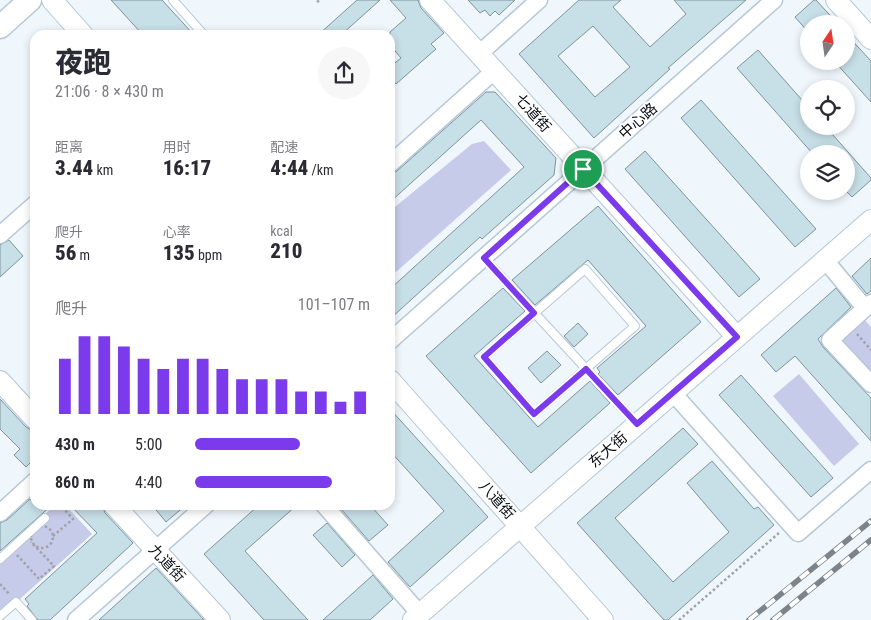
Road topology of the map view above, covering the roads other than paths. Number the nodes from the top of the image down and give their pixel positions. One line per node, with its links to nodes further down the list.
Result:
1 (30, 0): 8 (main road)
2 (52, 0): 9 (street)
3 (173, 0): 10 (lane)
4 (430, 0): 12 (street, 七道街)
5 (539, 0): 12 (street)
6 (774, 0): 15 (street, 中心路)
7 (836, 0): 11 (street)
8 (0, 27)
9 (79, 30)
10 (200, 30)
11 (871, 39)
12 (478, 54): 13 (street, 七道街)
13 (494, 71): 14 (street); 15 (street, 七道街)
14 (395, 160)
15 (583, 169): 19 (street, 中心路); 24 (street, 七道街)
16 (30, 208): 18 (street)
17 (871, 220): 20 (street, 东大街)
18 (0, 235)
19 (484, 258): 22 (lane); 23 (street, 中心路)
20 (825, 260): 21 (street); 24 (street, 东大街)
21 (868, 305): 27 (street)
22 (534, 313): 25 (lane); 25 (lane); 25 (lane)
23 (395, 337)
24 (737, 337): 29 (street, 东大街)
25 (586, 369): 31 (lane)
26 (0, 381): 30 (street)
27 (871, 384)
28 (395, 386): 39 (street, 八道街)
29 (673, 393): 31 (street, 东大街); 32 (street)
30 (30, 414)
31 (637, 424): 39 (street, 东大街)
32 (871, 470)
33 (30, 486): 37 (street)
34 (119, 510): 40 (street, 九道街)
35 (200, 510): 40 (street)
36 (328, 510): 43 (street)
37 (0, 513)
38 (45, 518): 41 (lane)
39 (520, 526): 43 (street, 东大街); 47 (street, 八道街)
40 (155, 550): 45 (street); 46 (street, 九道街)
41 (0, 559)
42 (0, 616): 44 (lane)
43 (416, 617)
44 (32, 620)
45 (76, 620)
46 (220, 620)
47 (603, 620)

